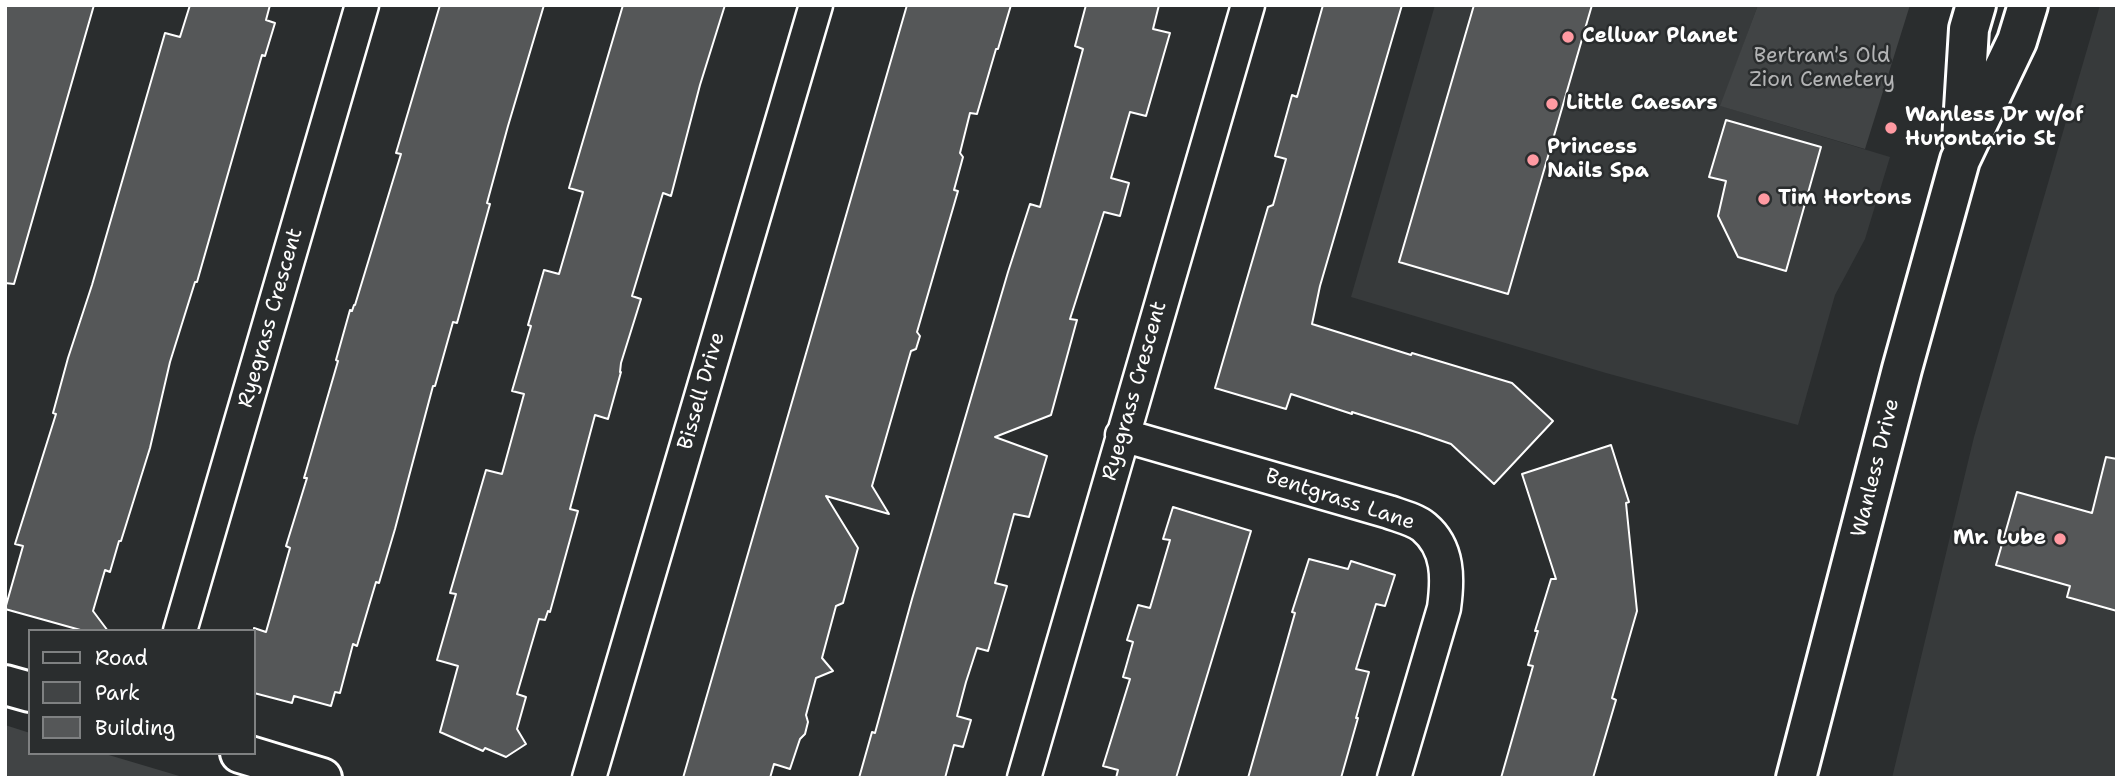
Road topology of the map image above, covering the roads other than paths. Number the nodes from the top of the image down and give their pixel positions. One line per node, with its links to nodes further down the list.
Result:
1 (362, 5): 8 (street, Ryegrass Crescent)
2 (816, 5): 13 (street, Bissell Drive)
3 (1248, 5): 7 (street, Ryegrass Crescent)
4 (1976, 5): 6 (main road, Wanless Drive)
5 (2028, 5): 6 (main road, Wanless Drive)
6 (1960, 160): 16 (main road, Wanless Drive)
7 (1122, 435): 14 (street, Ryegrass Crescent); 15 (street, Bentgrass Lane)
8 (181, 629)
9 (5, 685): 10 (main road)
10 (28, 691)
11 (247, 755): 12 (main road)
12 (322, 778)
13 (589, 778)
14 (1024, 778)
15 (1394, 778)
16 (1796, 778)

